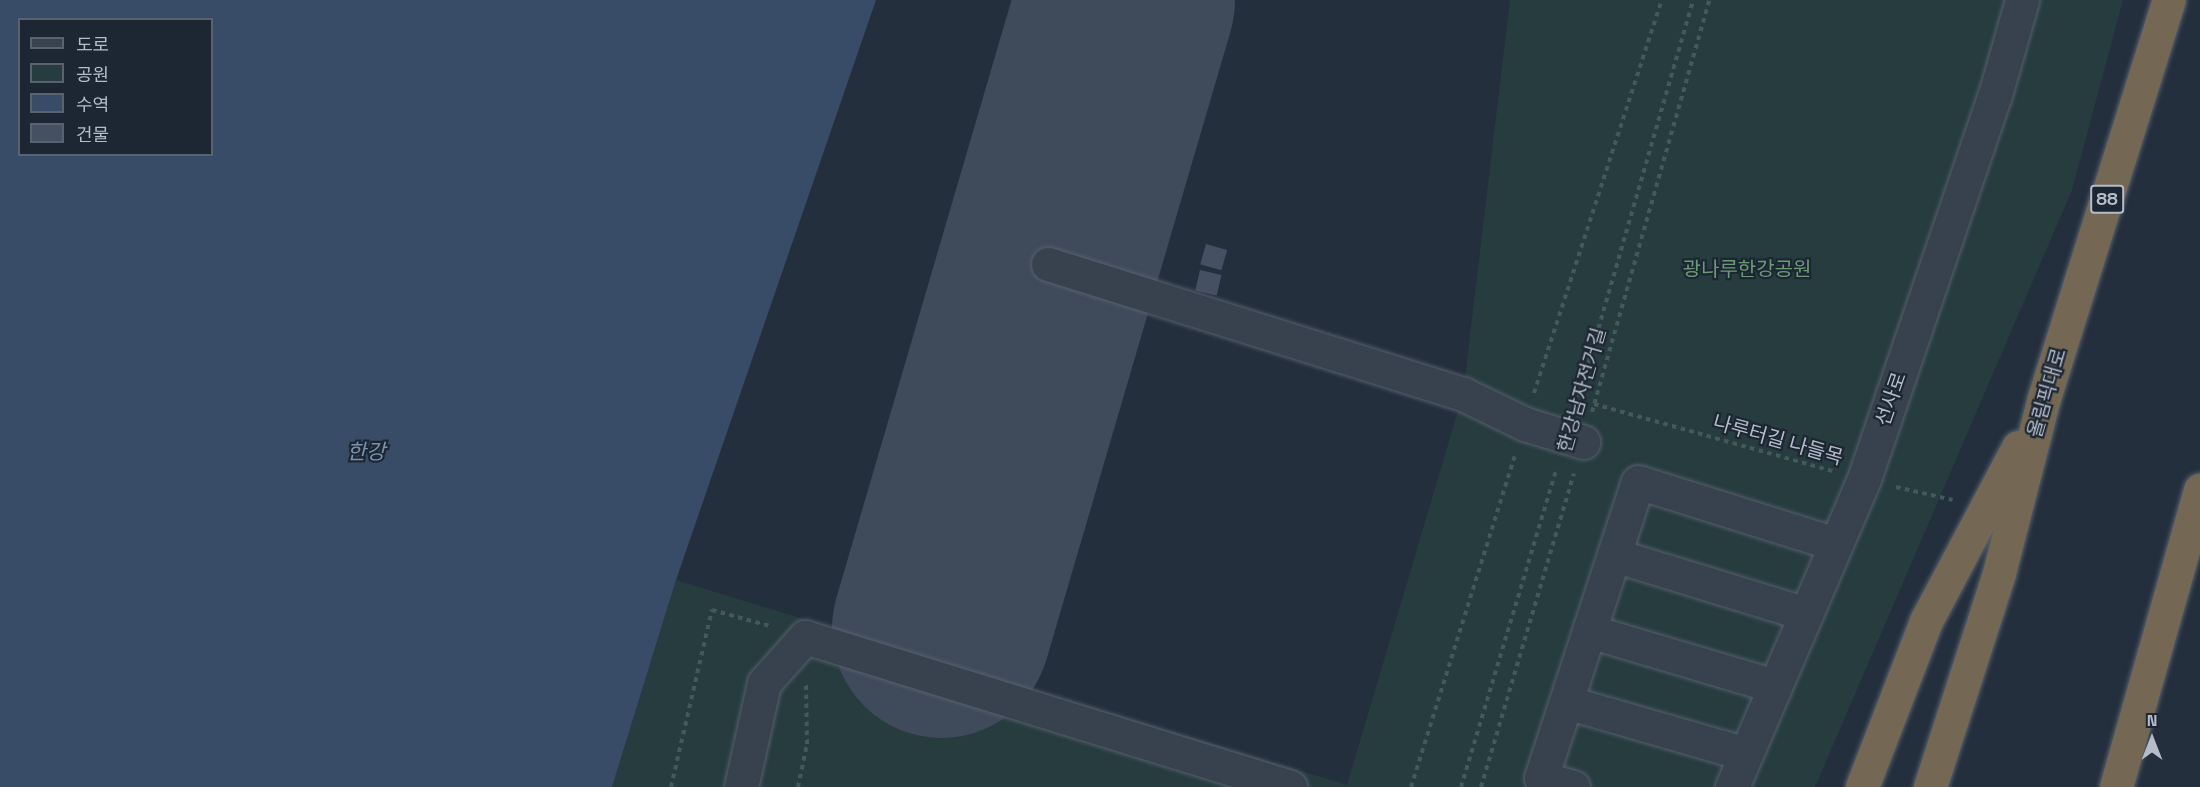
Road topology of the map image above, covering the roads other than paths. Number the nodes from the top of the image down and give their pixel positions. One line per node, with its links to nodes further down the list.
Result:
1 (2022, 0): 7 (street, 선사로)
2 (2169, 0): 4 (highway, 올림픽대로 / 88)
3 (1047, 264): 5 (street)
4 (2044, 398): 18 (highway); 19 (highway, 올림픽대로 / 88)
5 (1575, 440)
6 (2200, 490): 20 (highway)
7 (1836, 544): 8 (street); 9 (street, 선사로)
8 (1614, 555): 9 (street); 10 (street)
9 (1806, 614): 11 (street, 선사로)
10 (1589, 631): 11 (street); 12 (street)
11 (1775, 686): 13 (street, 선사로)
12 (1566, 702): 13 (street); 16 (street)
13 (1746, 754): 17 (street, 선사로)
14 (741, 787): 15 (street)
15 (1290, 787)
16 (1573, 787)
17 (1732, 787)
18 (1862, 787)
19 (1930, 787)
20 (2116, 787)

